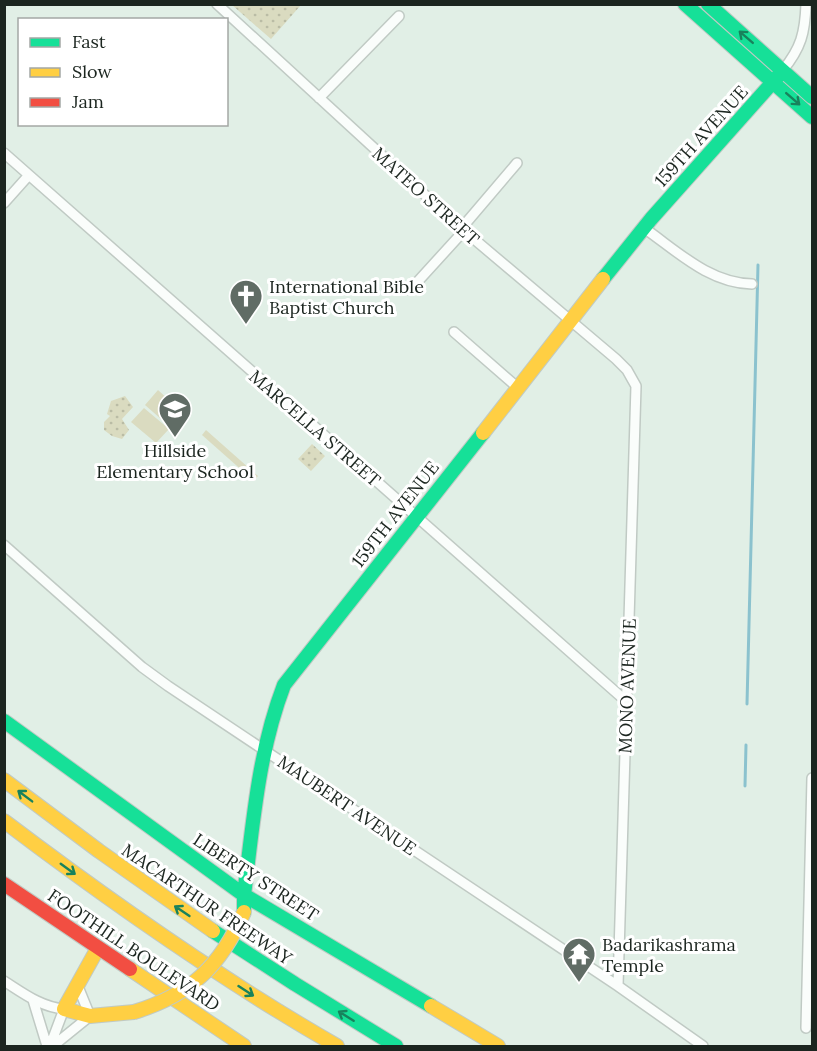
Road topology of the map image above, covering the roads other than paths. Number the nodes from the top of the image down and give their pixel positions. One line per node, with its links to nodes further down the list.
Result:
1 (217, 4): 9 (street, MATEO STREET)
2 (685, 4): 7 (main road)
3 (708, 4): 6 (main road, one-way to 3)
4 (806, 4): 6 (street, 159TH AVENUE)
5 (399, 16): 9 (street)
6 (783, 70): 7 (main road, 159TH AVENUE); 8 (main road)
7 (773, 82): 10 (main road, one-way to 10); 16 (main road, 159TH AVENUE)
8 (813, 97)
9 (319, 98): 15 (street, MATEO STREET)
10 (813, 117)
11 (4, 153): 13 (street, MARCELLA STREET)
12 (517, 163): 15 (street)
13 (29, 175): 14 (street); 23 (street, MARCELLA STREET)
14 (4, 203)
15 (461, 228): 18 (street); 19 (street, MATEO STREET)
16 (644, 228): 17 (street); 19 (main road, 159TH AVENUE)
17 (752, 284)
18 (410, 290)
19 (570, 320): 21 (street, MATEO STREET); 22 (main road, 159TH AVENUE)
20 (454, 332): 22 (street)
21 (636, 386): 25 (street, MONO AVENUE)
22 (517, 387): 23 (main road, 159TH AVENUE)
23 (416, 517): 25 (street, MARCELLA STREET); 27 (main road, 159TH AVENUE)
24 (4, 545): 27 (street, MAUBERT AVENUE)
25 (627, 702): 37 (street, MONO AVENUE)
26 (4, 722): 32 (main road, LIBERTY STREET)
27 (264, 749): 32 (main road, 159TH AVENUE); 37 (street, MAUBERT AVENUE)
28 (813, 778): 34 (street)
29 (4, 780): 45 (main road, MACARTHUR FREEWAY, one-way to 29)
30 (4, 821): 44 (main road, one-way to 44)
31 (4, 884): 33 (main road, FOOTHILL BOULEVARD)
32 (244, 895): 40 (main road, 159TH AVENUE, bridge); 46 (main road, LIBERTY STREET)
33 (98, 948): 36 (main road); 43 (main road, FOOTHILL BOULEVARD)
34 (810, 978): 41 (street)
35 (4, 981): 38 (street)
36 (77, 984): 39 (main road); 40 (street)
37 (618, 986): 47 (street, MAUBERT AVENUE)
38 (33, 1000): 39 (street); 42 (street)
39 (64, 1009): 40 (main road, 159TH AVENUE); 42 (street)
40 (90, 1016): 42 (street)
41 (806, 1028)
42 (50, 1047)
43 (244, 1047)
44 (337, 1047)
45 (396, 1047)
46 (498, 1047)
47 (703, 1047)

